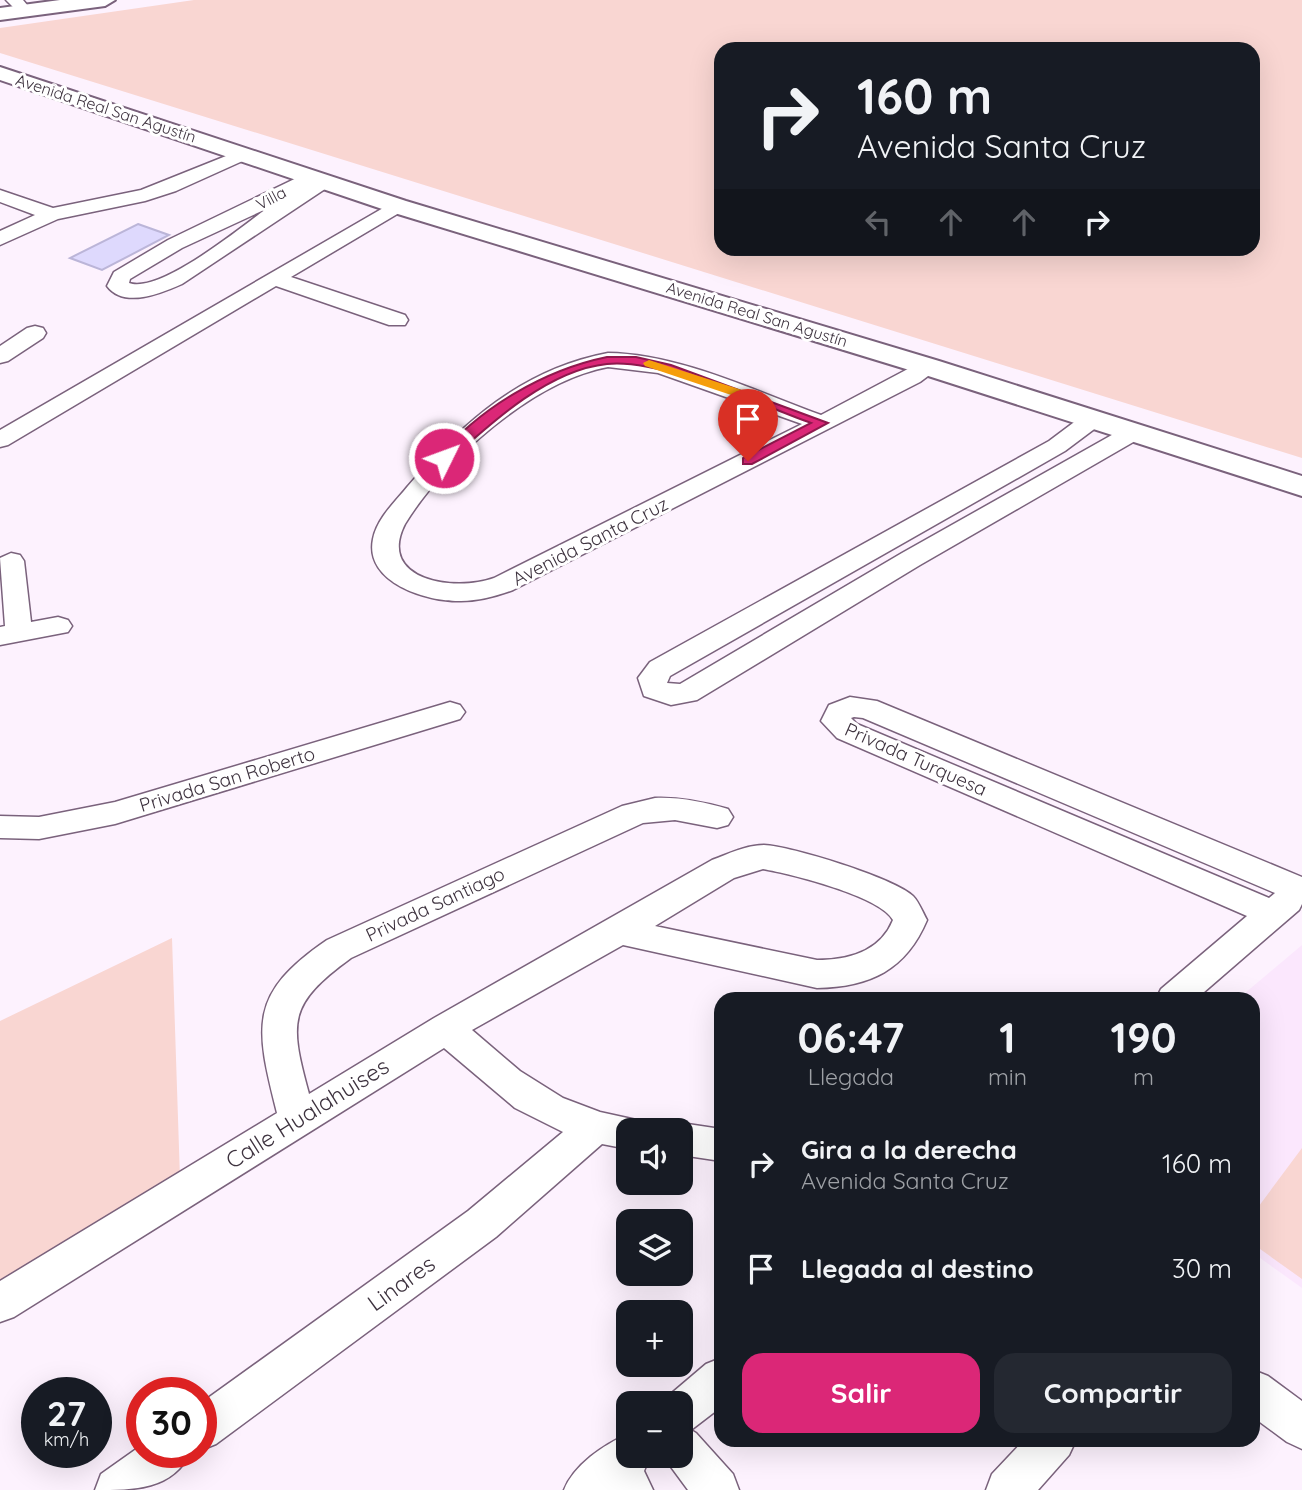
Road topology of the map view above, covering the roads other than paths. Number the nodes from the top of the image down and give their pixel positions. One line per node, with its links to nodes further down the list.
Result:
1 (65, 0): 3 (main road)
2 (105, 0): 4 (main road)
3 (12, 5)
4 (0, 15)
5 (0, 73): 7 (main road, Avenida Real San Agustín)
6 (0, 81): 7 (main road, Avenida Real San Agustín)
7 (209, 152): 8 (main road, Avenida Real San Agustín); 10 (street); 10 (street)
8 (303, 188): 11 (main road, Avenida Real San Agustín); 13 (street, Villa); 14 (street, Villa)
9 (0, 196): 12 (street)
10 (106, 202): 12 (street)
11 (397, 206): 16 (street); 20 (main road, Avenida Real San Agustín)
12 (52, 215): 15 (street)
13 (232, 217): 14 (street); 14 (street, Villa)
14 (257, 225)
15 (0, 239)
16 (276, 279): 17 (street); 24 (street)
17 (397, 320)
18 (35, 333): 19 (street)
19 (0, 356)
20 (929, 367): 21 (main road, Avenida Real San Agustín); 22 (street, Avenida Santa Cruz)
21 (1093, 419): 23 (main road, Avenida Real San Agustín); 26 (street)
22 (822, 423): 22 (street, Avenida Santa Cruz)
23 (1135, 432): 25 (main road, Avenida Real San Agustín); 27 (street)
24 (0, 440)
25 (1302, 486)
26 (886, 544): 27 (street); 27 (street)
27 (911, 559)
28 (11, 561): 30 (street)
29 (58, 625): 30 (street)
30 (9, 634)
31 (450, 712): 34 (street, Privada San Roberto)
32 (1031, 793): 32 (street, Privada Turquesa); 35 (street, Privada Turquesa); 36 (street, Privada Turquesa)
33 (717, 817): 40 (street, Privada Santiago)
34 (0, 827)
35 (1301, 890): 36 (street)
36 (1272, 913): 38 (street)
37 (619, 931): 37 (street, Calle Hualahuises); 39 (street, Calle Hualahuises)
38 (1191, 992)
39 (446, 1028): 40 (street, Calle Hualahuises); 41 (street)
40 (297, 1119): 44 (street, Calle Hualahuises)
41 (611, 1131): 48 (street, Linares)
42 (693, 1140): 43 (street)
43 (714, 1143)
44 (0, 1303)
45 (714, 1385): 47 (street)
46 (1260, 1396): 49 (street)
47 (693, 1403)
48 (217, 1417)
49 (1302, 1427)
50 (1048, 1447): 55 (street)
51 (693, 1462): 54 (street)
52 (147, 1468): 53 (street)
53 (117, 1490)
54 (717, 1490)
55 (1008, 1490)

